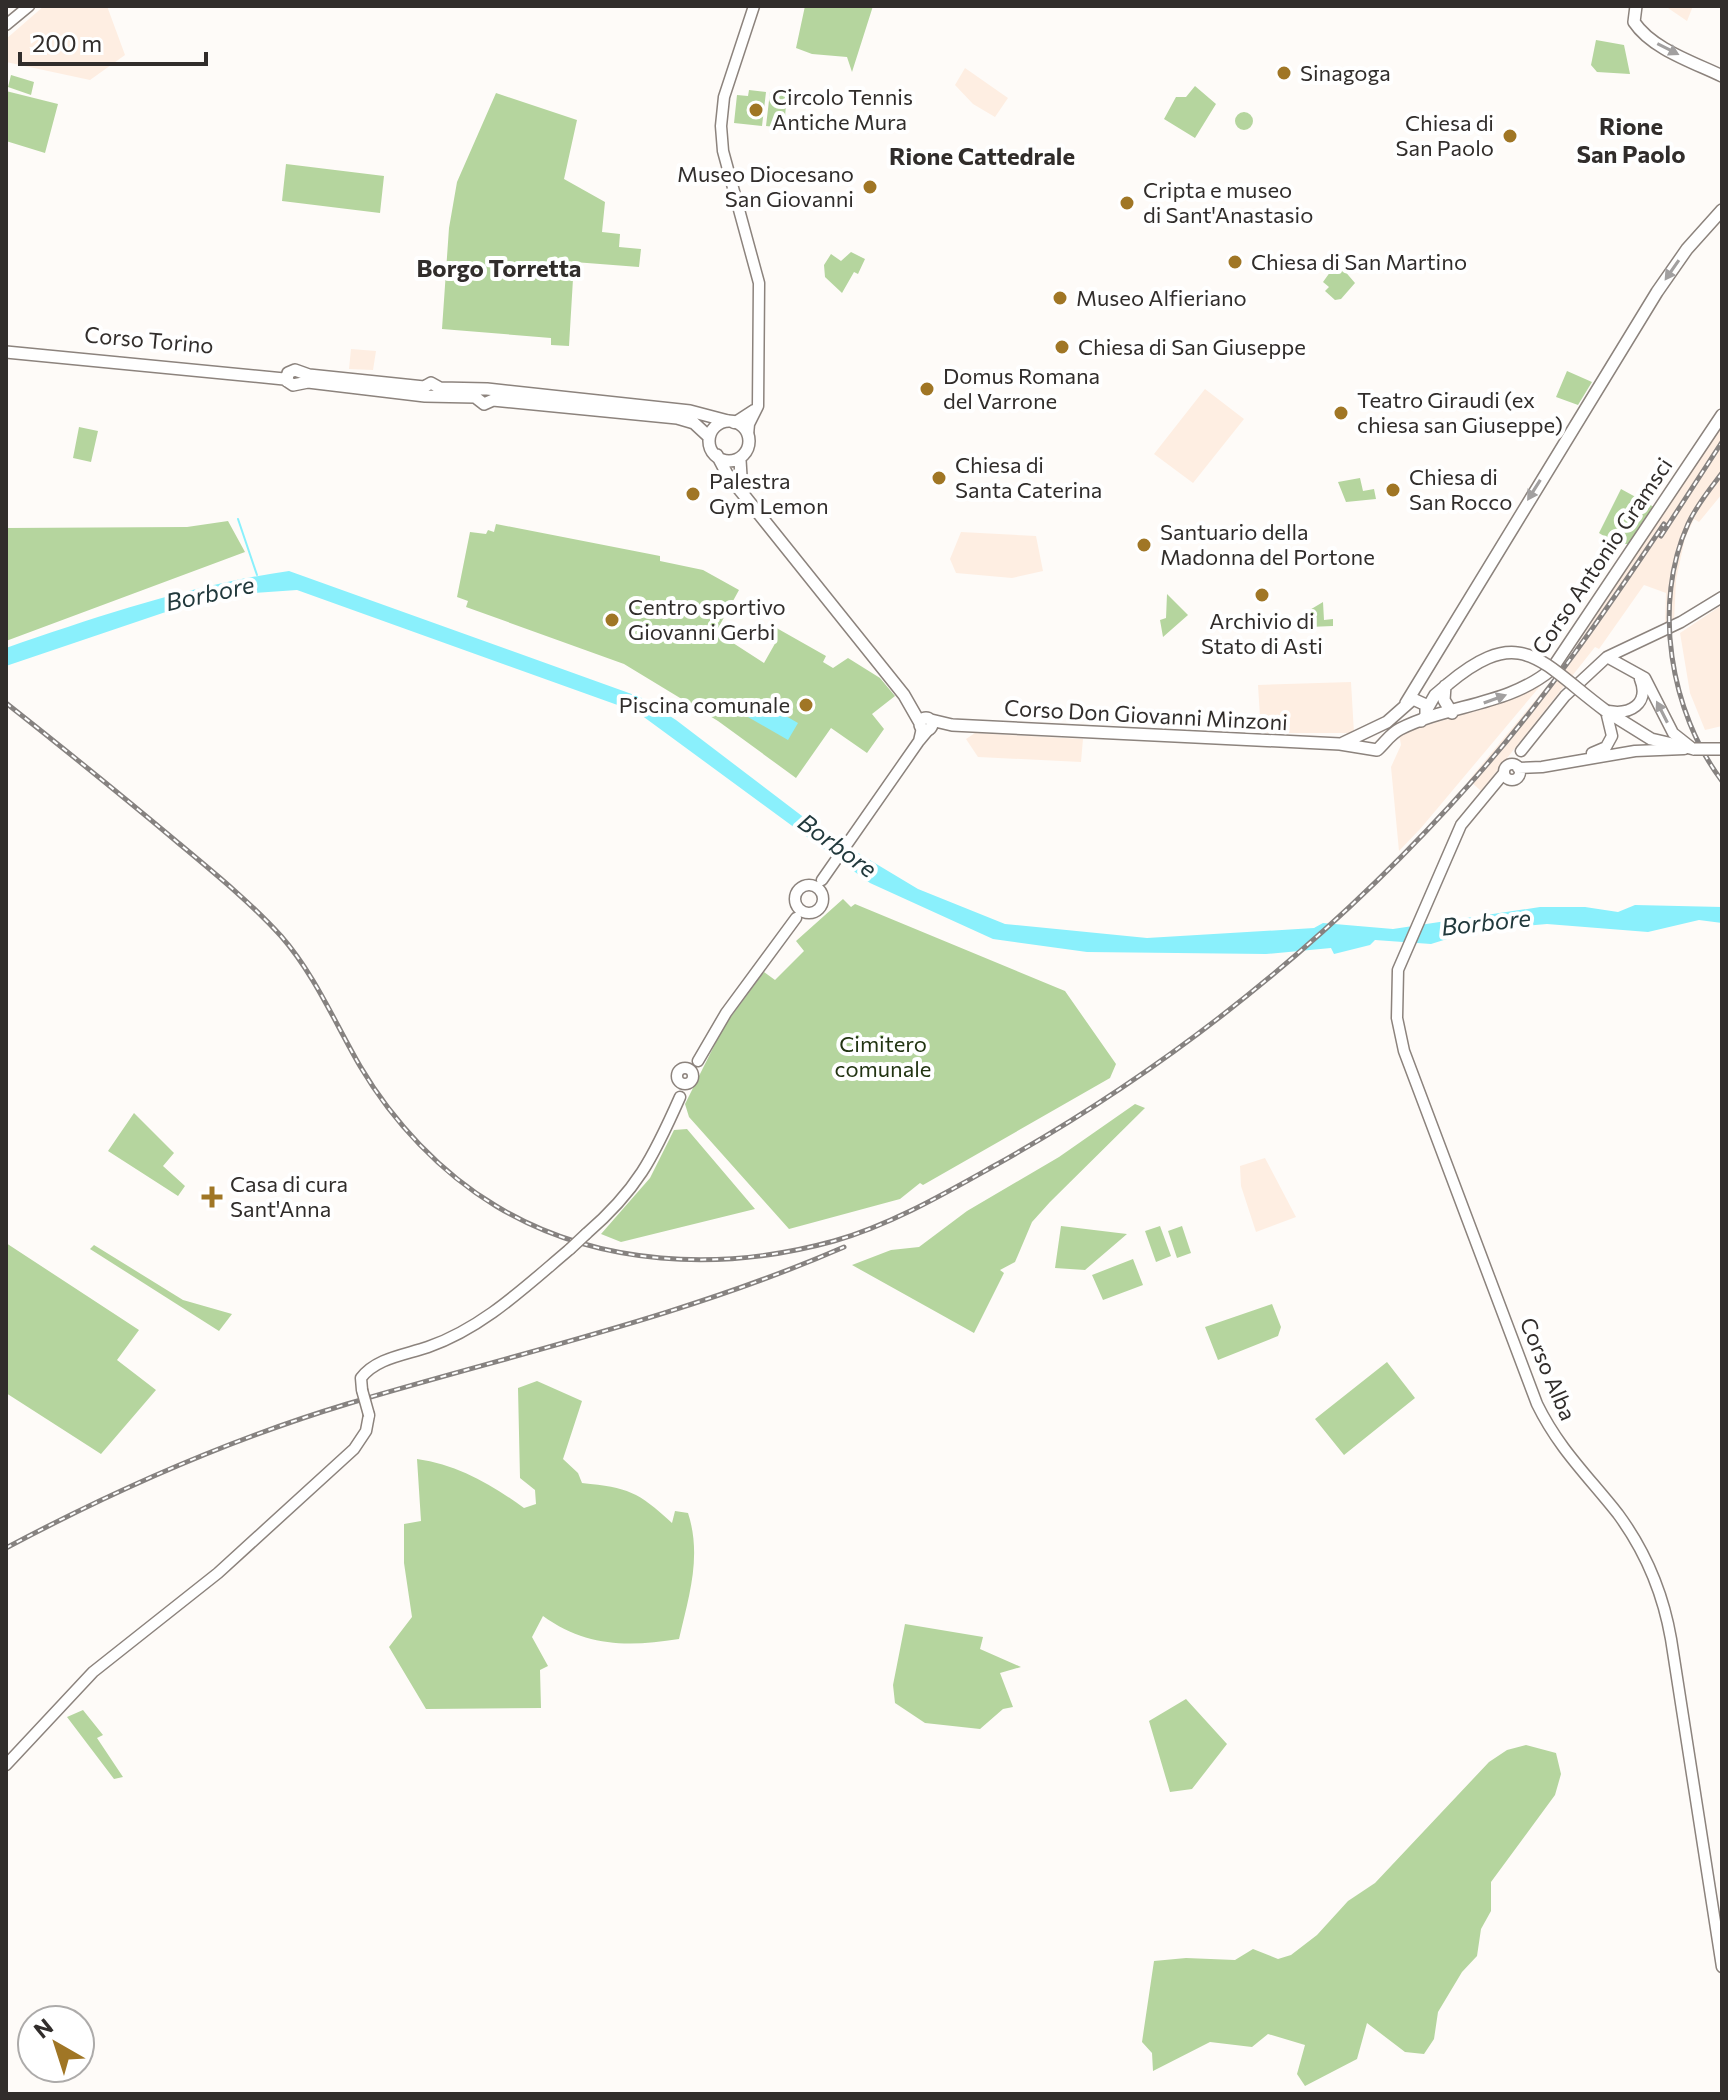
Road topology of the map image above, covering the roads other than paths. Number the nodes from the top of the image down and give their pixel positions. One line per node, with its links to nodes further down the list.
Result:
1 (29, 6): 4 (street)
2 (754, 6): 9 (street)
3 (1636, 6): 5 (main road, one-way to 5)
4 (6, 25)
5 (1722, 76)
6 (1722, 210): 23 (main road, one-way to 23)
7 (6, 350): 8 (main road, Corso Torino)
8 (493, 396): 11 (main road, Corso Torino); 13 (main road, Corso Torino)
9 (758, 406): 11 (street); 12 (street)
10 (1722, 415): 26 (main road, Corso Antonio Gramsci, one-way to 10)
11 (731, 422): 12 (main road); 13 (main road)
12 (748, 435): 15 (main road)
13 (708, 436): 14 (main road)
14 (717, 455): 15 (main road); 16 (main road)
15 (740, 460): 16 (main road)
16 (742, 492): 28 (main road)
17 (1722, 597): 18 (street, Corso Alba)
18 (1607, 657): 19 (street); 35 (street, Corso Alba)
19 (1635, 671): 25 (street); 32 (street, one-way to 19)
20 (1446, 685): 21 (main road); 25 (main road, bridge); 26 (main road)
21 (1435, 695): 22 (main road); 24 (main road)
22 (1418, 699): 23 (main road); 24 (main road)
23 (1406, 703): 29 (main road, Corso Don Giovanni Minzoni)
24 (1427, 709): 27 (main road)
25 (1606, 711): 32 (main road); 34 (street)
26 (1452, 713): 27 (main road, Corso Antonio Gramsci)
27 (1420, 721): 31 (main road)
28 (926, 727): 30 (main road, Corso Don Giovanni Minzoni); 36 (street)
29 (1367, 732): 30 (main road, Corso Don Giovanni Minzoni); 31 (main road)
30 (1340, 744): 31 (main road, Corso Don Giovanni Minzoni)
31 (1367, 748)
32 (1694, 749): 33 (main road, bridge); 34 (street)
33 (1722, 749)
34 (1578, 760): 35 (street)
35 (1512, 771): 39 (street, Corso Alba)
36 (820, 883): 37 (street); 37 (street)
37 (800, 913): 38 (street, bridge)
38 (6, 1765)
39 (1722, 1967)

